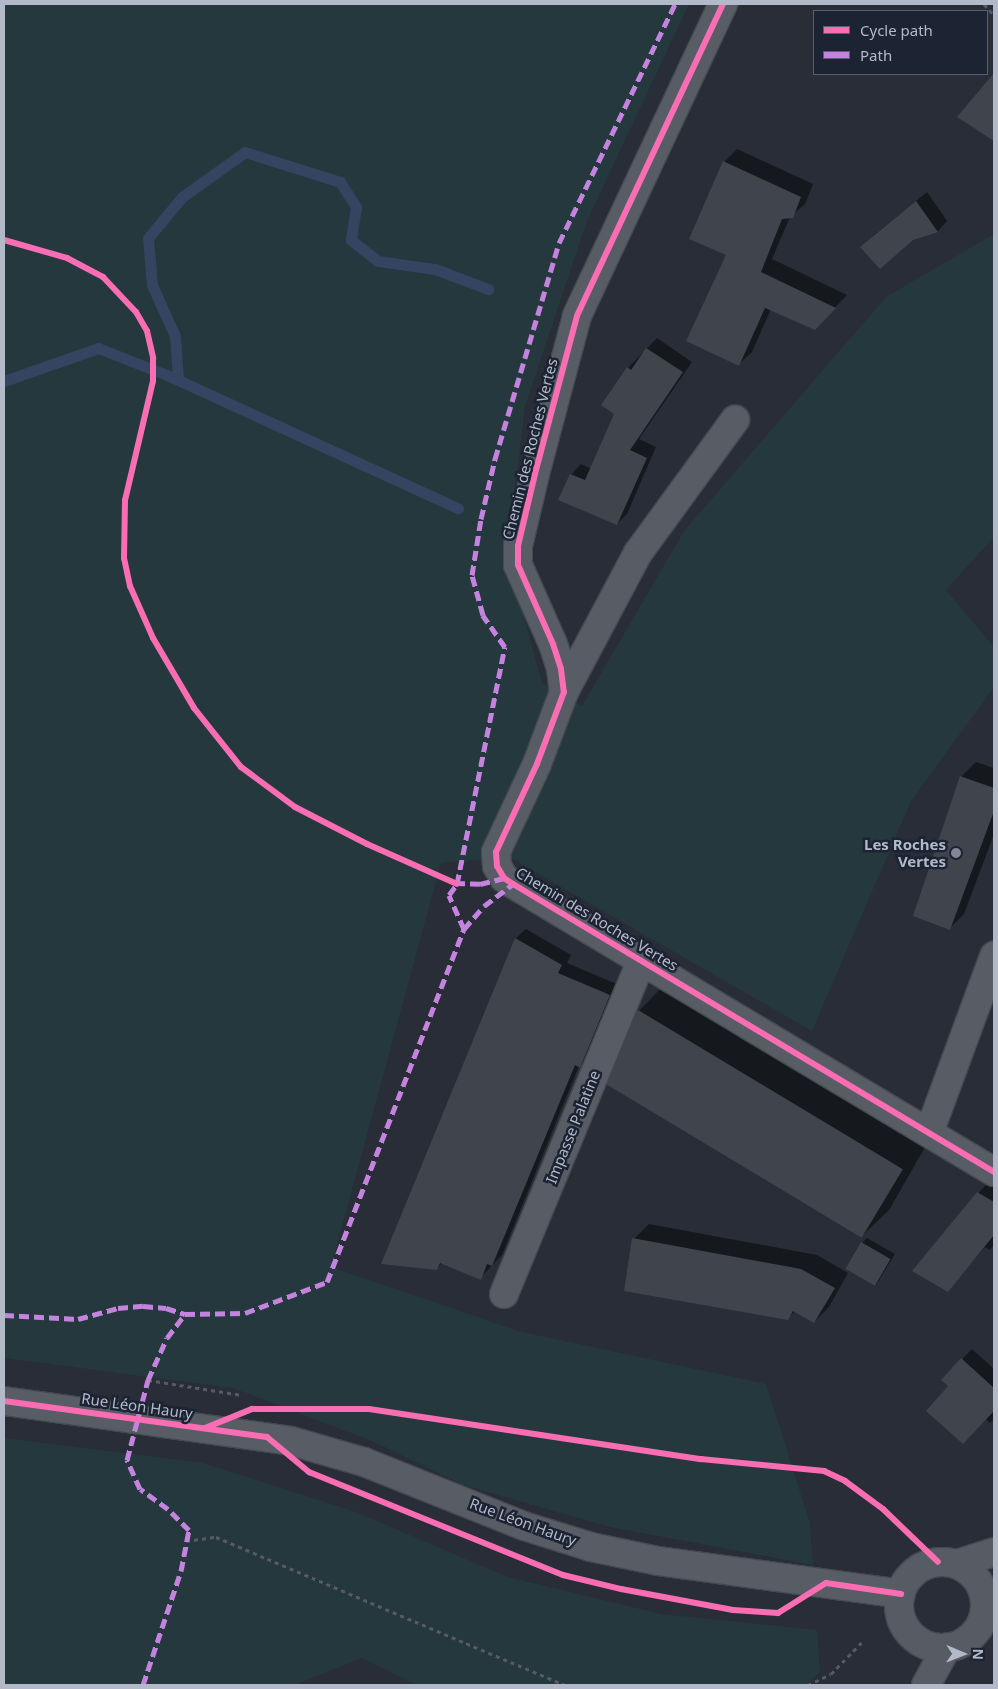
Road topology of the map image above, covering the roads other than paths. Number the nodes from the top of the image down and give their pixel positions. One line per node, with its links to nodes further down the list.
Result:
1 (723, 4): 3 (street, Chemin des Roches Vertes)
2 (735, 420): 3 (street, Chemin des Roches Vertes)
3 (564, 692): 5 (street, Chemin des Roches Vertes)
4 (994, 956): 6 (street)
5 (642, 961): 6 (street, Chemin des Roches Vertes); 8 (street, Impasse Palatine)
6 (929, 1133): 7 (street, Chemin des Roches Vertes)
7 (994, 1172)
8 (504, 1294)
9 (4, 1401): 12 (street, Rue Léon Haury)
10 (994, 1552): 11 (main road)
11 (957, 1564): 12 (main road); 13 (main road)
12 (901, 1594): 14 (main road)
13 (988, 1618): 14 (main road)
14 (947, 1648): 15 (main road)
15 (926, 1685)

